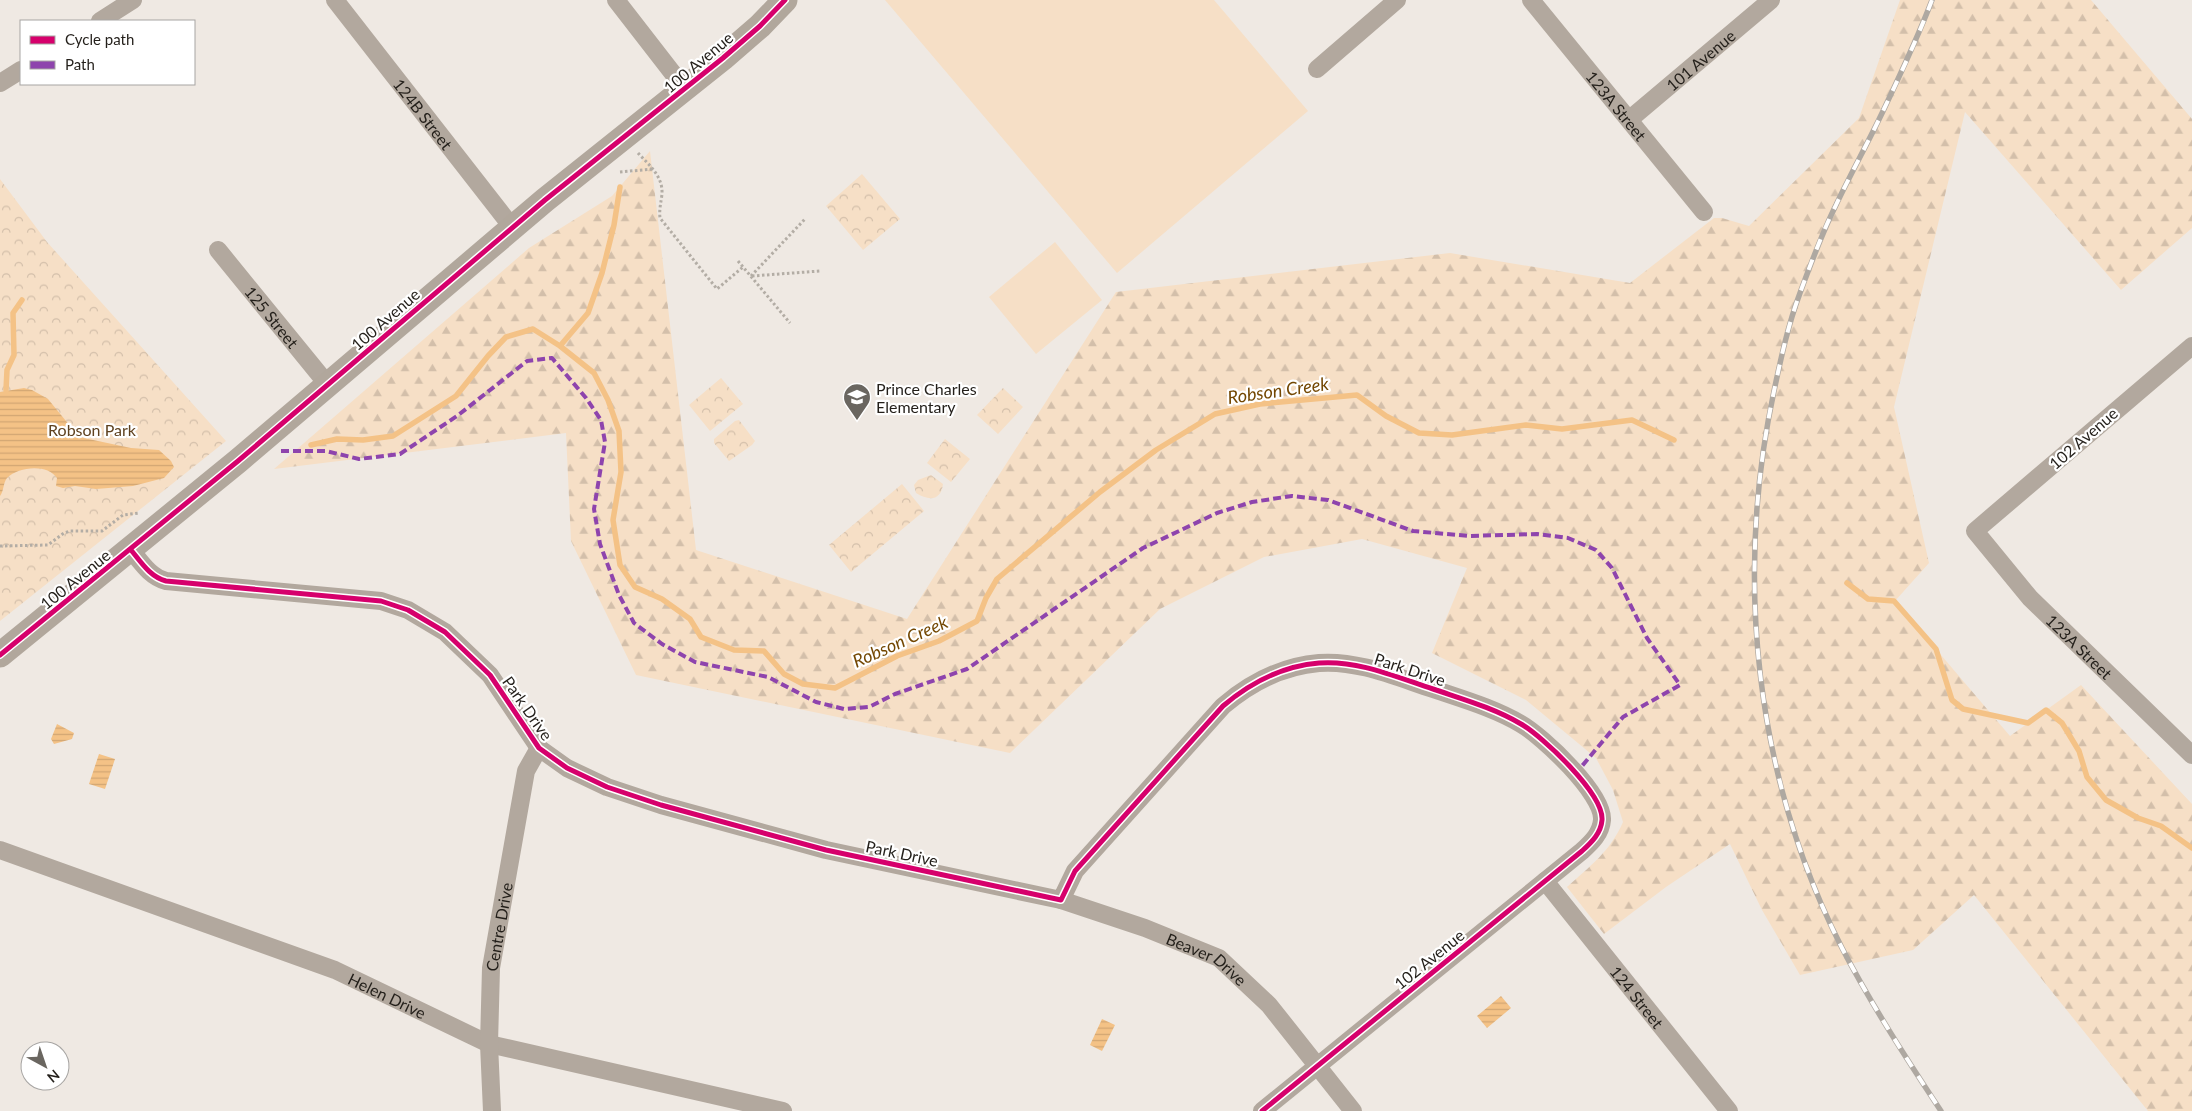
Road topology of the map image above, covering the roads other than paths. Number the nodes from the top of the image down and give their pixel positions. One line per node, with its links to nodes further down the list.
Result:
1 (133, 0): 8 (street)
2 (335, 0): 15 (street, 124B Street)
3 (616, 0): 12 (street)
4 (785, 0): 12 (street, 100 Avenue)
5 (1397, 0): 9 (street)
6 (1531, 0): 13 (street, 123A Street)
7 (1771, 0): 13 (street, 101 Avenue)
8 (102, 20)
9 (1317, 69)
10 (20, 71): 11 (street)
11 (0, 83)
12 (685, 89): 15 (street, 100 Avenue)
13 (1630, 119): 14 (street, 123A Street)
14 (1704, 212)
15 (512, 227): 18 (street, 100 Avenue)
16 (218, 250): 18 (street, 125 Street)
17 (2192, 346): 19 (street, 102 Avenue)
18 (328, 384): 20 (street, 100 Avenue)
19 (1975, 531): 23 (street, 123A Street)
20 (131, 550): 21 (street, 100 Avenue); 22 (street, Park Drive)
21 (0, 655)
22 (539, 748): 27 (street, Park Drive); 28 (street, Centre Drive)
23 (2192, 755)
24 (1602, 820): 26 (street, 102 Avenue); 27 (street, Park Drive)
25 (0, 850): 28 (street, Helen Drive)
26 (1545, 881): 29 (street, 102 Avenue); 34 (street, 124 Street)
27 (1061, 900): 29 (street, Beaver Drive)
28 (489, 1044): 30 (street, Centre Drive); 31 (street, Helen Drive)
29 (1316, 1067): 32 (street, 102 Avenue); 33 (street, Beaver Drive)
30 (492, 1111)
31 (782, 1111)
32 (1262, 1111)
33 (1353, 1111)
34 (1729, 1111)

